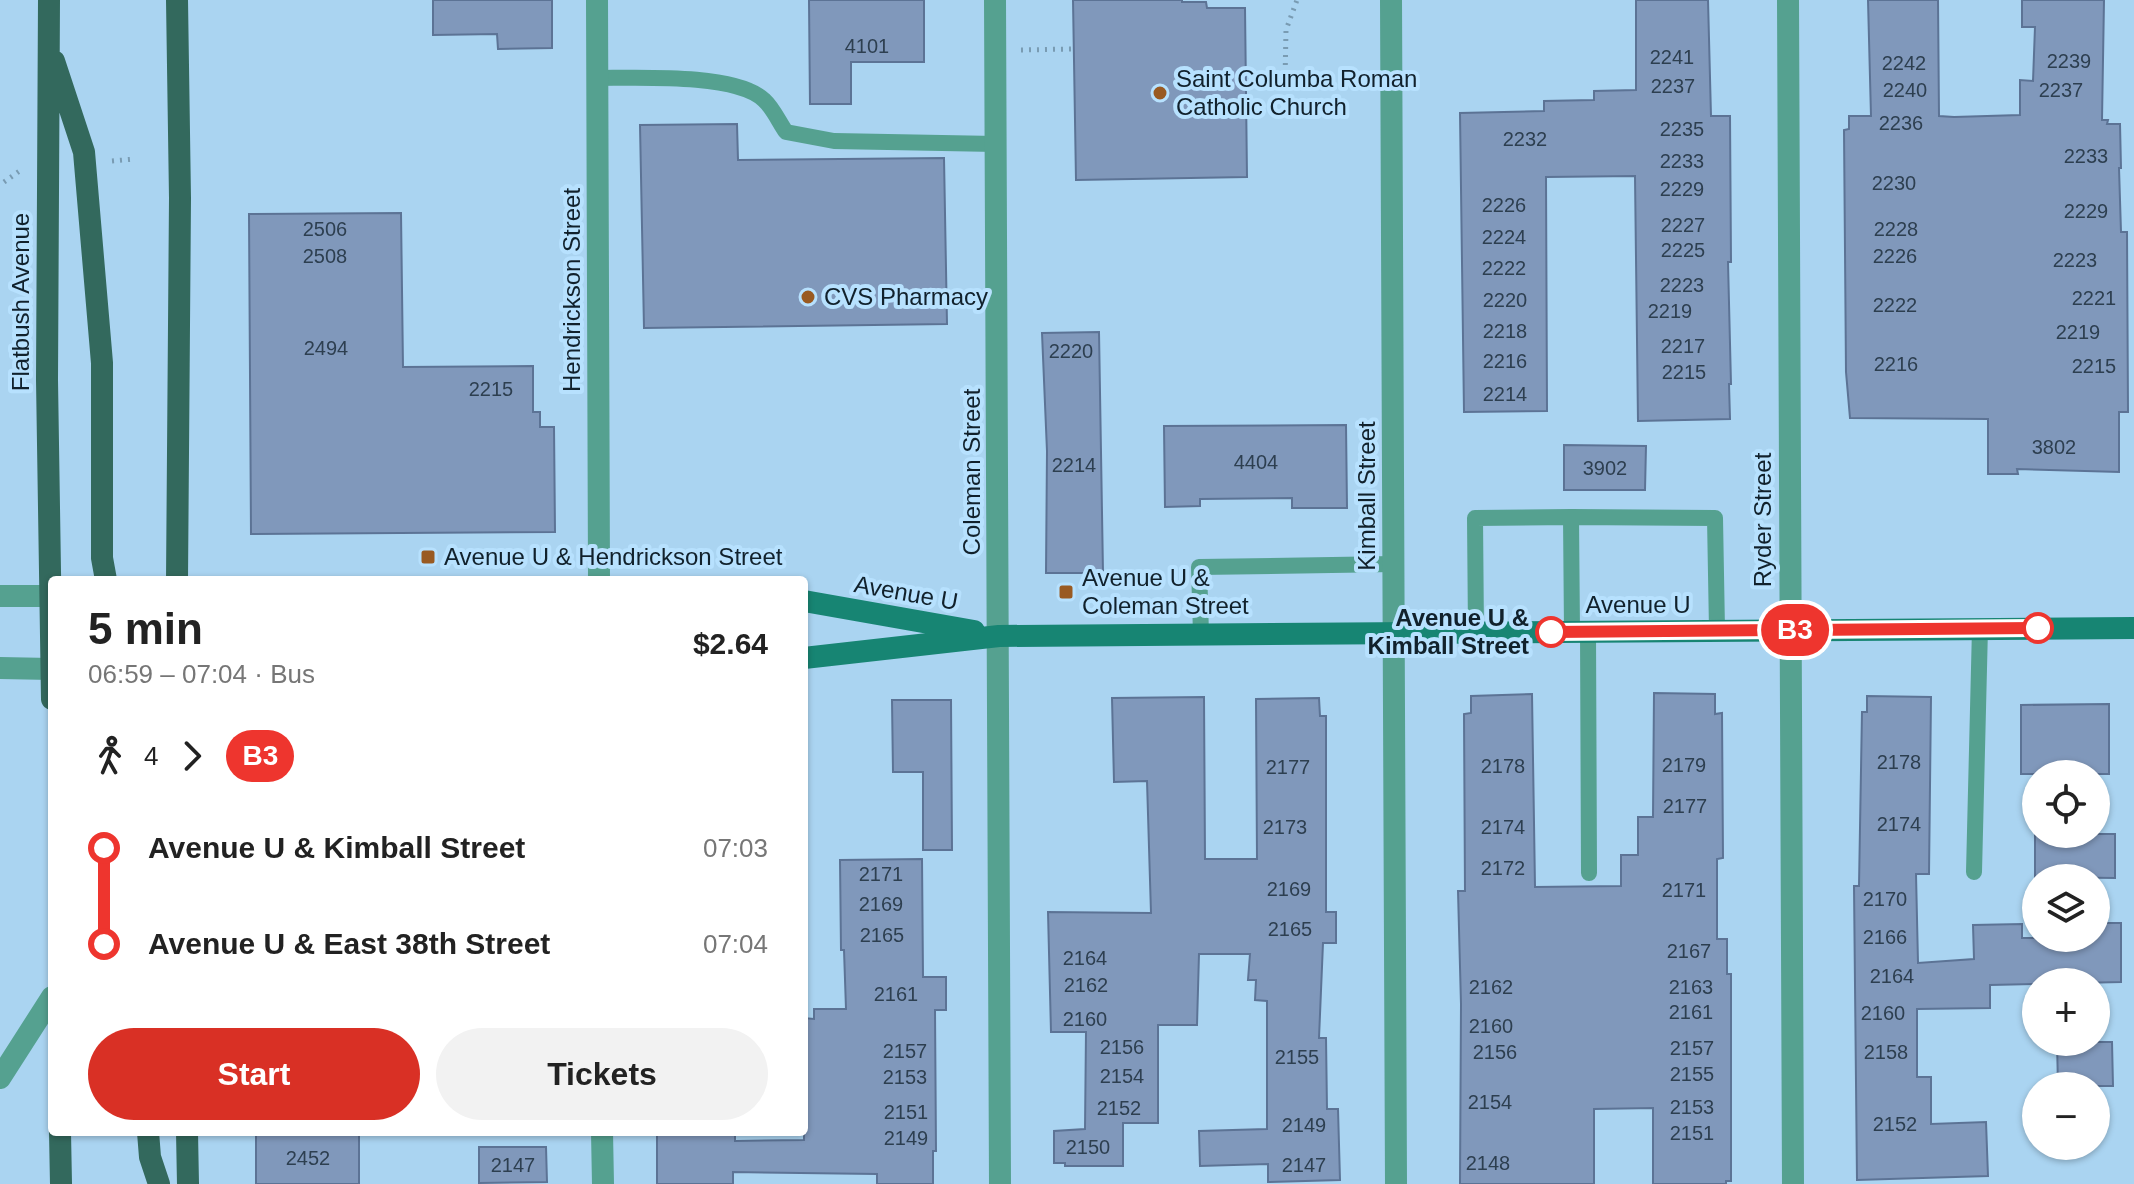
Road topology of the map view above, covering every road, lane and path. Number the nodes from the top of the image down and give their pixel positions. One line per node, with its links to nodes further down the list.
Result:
1 (49, 0): 8 (main road, Flatbush Avenue)
2 (177, 0): 22 (main road)
3 (597, 0): 11 (street, Hendrickson Street)
4 (1297, 0): 12 (path)
5 (1391, 0): 19 (street, Kimball Street)
6 (1788, 0): 30 (street, Ryder Street)
7 (991, 4): 10 (street, Coleman Street)
8 (49, 45): 20 (main road, Flatbush Avenue); 21 (main road)
9 (1072, 49): 10 (path)
10 (995, 51): 13 (street, Coleman Street)
11 (597, 78): 13 (lane); 23 (street, Hendrickson Street)
12 (1285, 81)
13 (996, 144): 35 (street, Coleman Street)
14 (135, 159): 15 (path)
15 (108, 161)
16 (22, 170): 17 (path)
17 (4, 182)
18 (1571, 517): 29 (lane); 31 (lane); 32 (lane)
19 (1394, 564): 33 (street, Kimball Street); 34 (lane)
20 (51, 576)
21 (105, 576)
22 (177, 576)
23 (599, 576)
24 (0, 596): 25 (street)
25 (48, 597)
26 (808, 602): 35 (main road, Avenue U)
27 (1980, 628): 28 (main road, Avenue U); 30 (main road, Avenue U); 39 (lane)
28 (2134, 628)
29 (1717, 630): 30 (main road, Avenue U); 31 (main road, Avenue U)
30 (1790, 630): 53 (street, Ryder Street)
31 (1580, 631): 32 (main road, Avenue U); 40 (lane)
32 (1476, 632): 33 (main road, Avenue U)
33 (1394, 633): 34 (main road, Avenue U); 52 (street, Kimball Street)
34 (1201, 634): 35 (main road, Avenue U)
35 (999, 636): 36 (main road, Avenue U); 51 (street, Coleman Street)
36 (808, 658)
37 (0, 668): 38 (street)
38 (48, 669)
39 (1974, 872)
40 (1589, 873)
41 (48, 1003): 42 (street)
42 (0, 1078)
43 (60, 1136): 47 (main road)
44 (148, 1136): 48 (main road)
45 (187, 1136): 49 (main road)
46 (602, 1136): 50 (street)
47 (61, 1184)
48 (159, 1184)
49 (188, 1184)
50 (603, 1184)
51 (1000, 1184)
52 (1396, 1184)
53 (1793, 1184)

